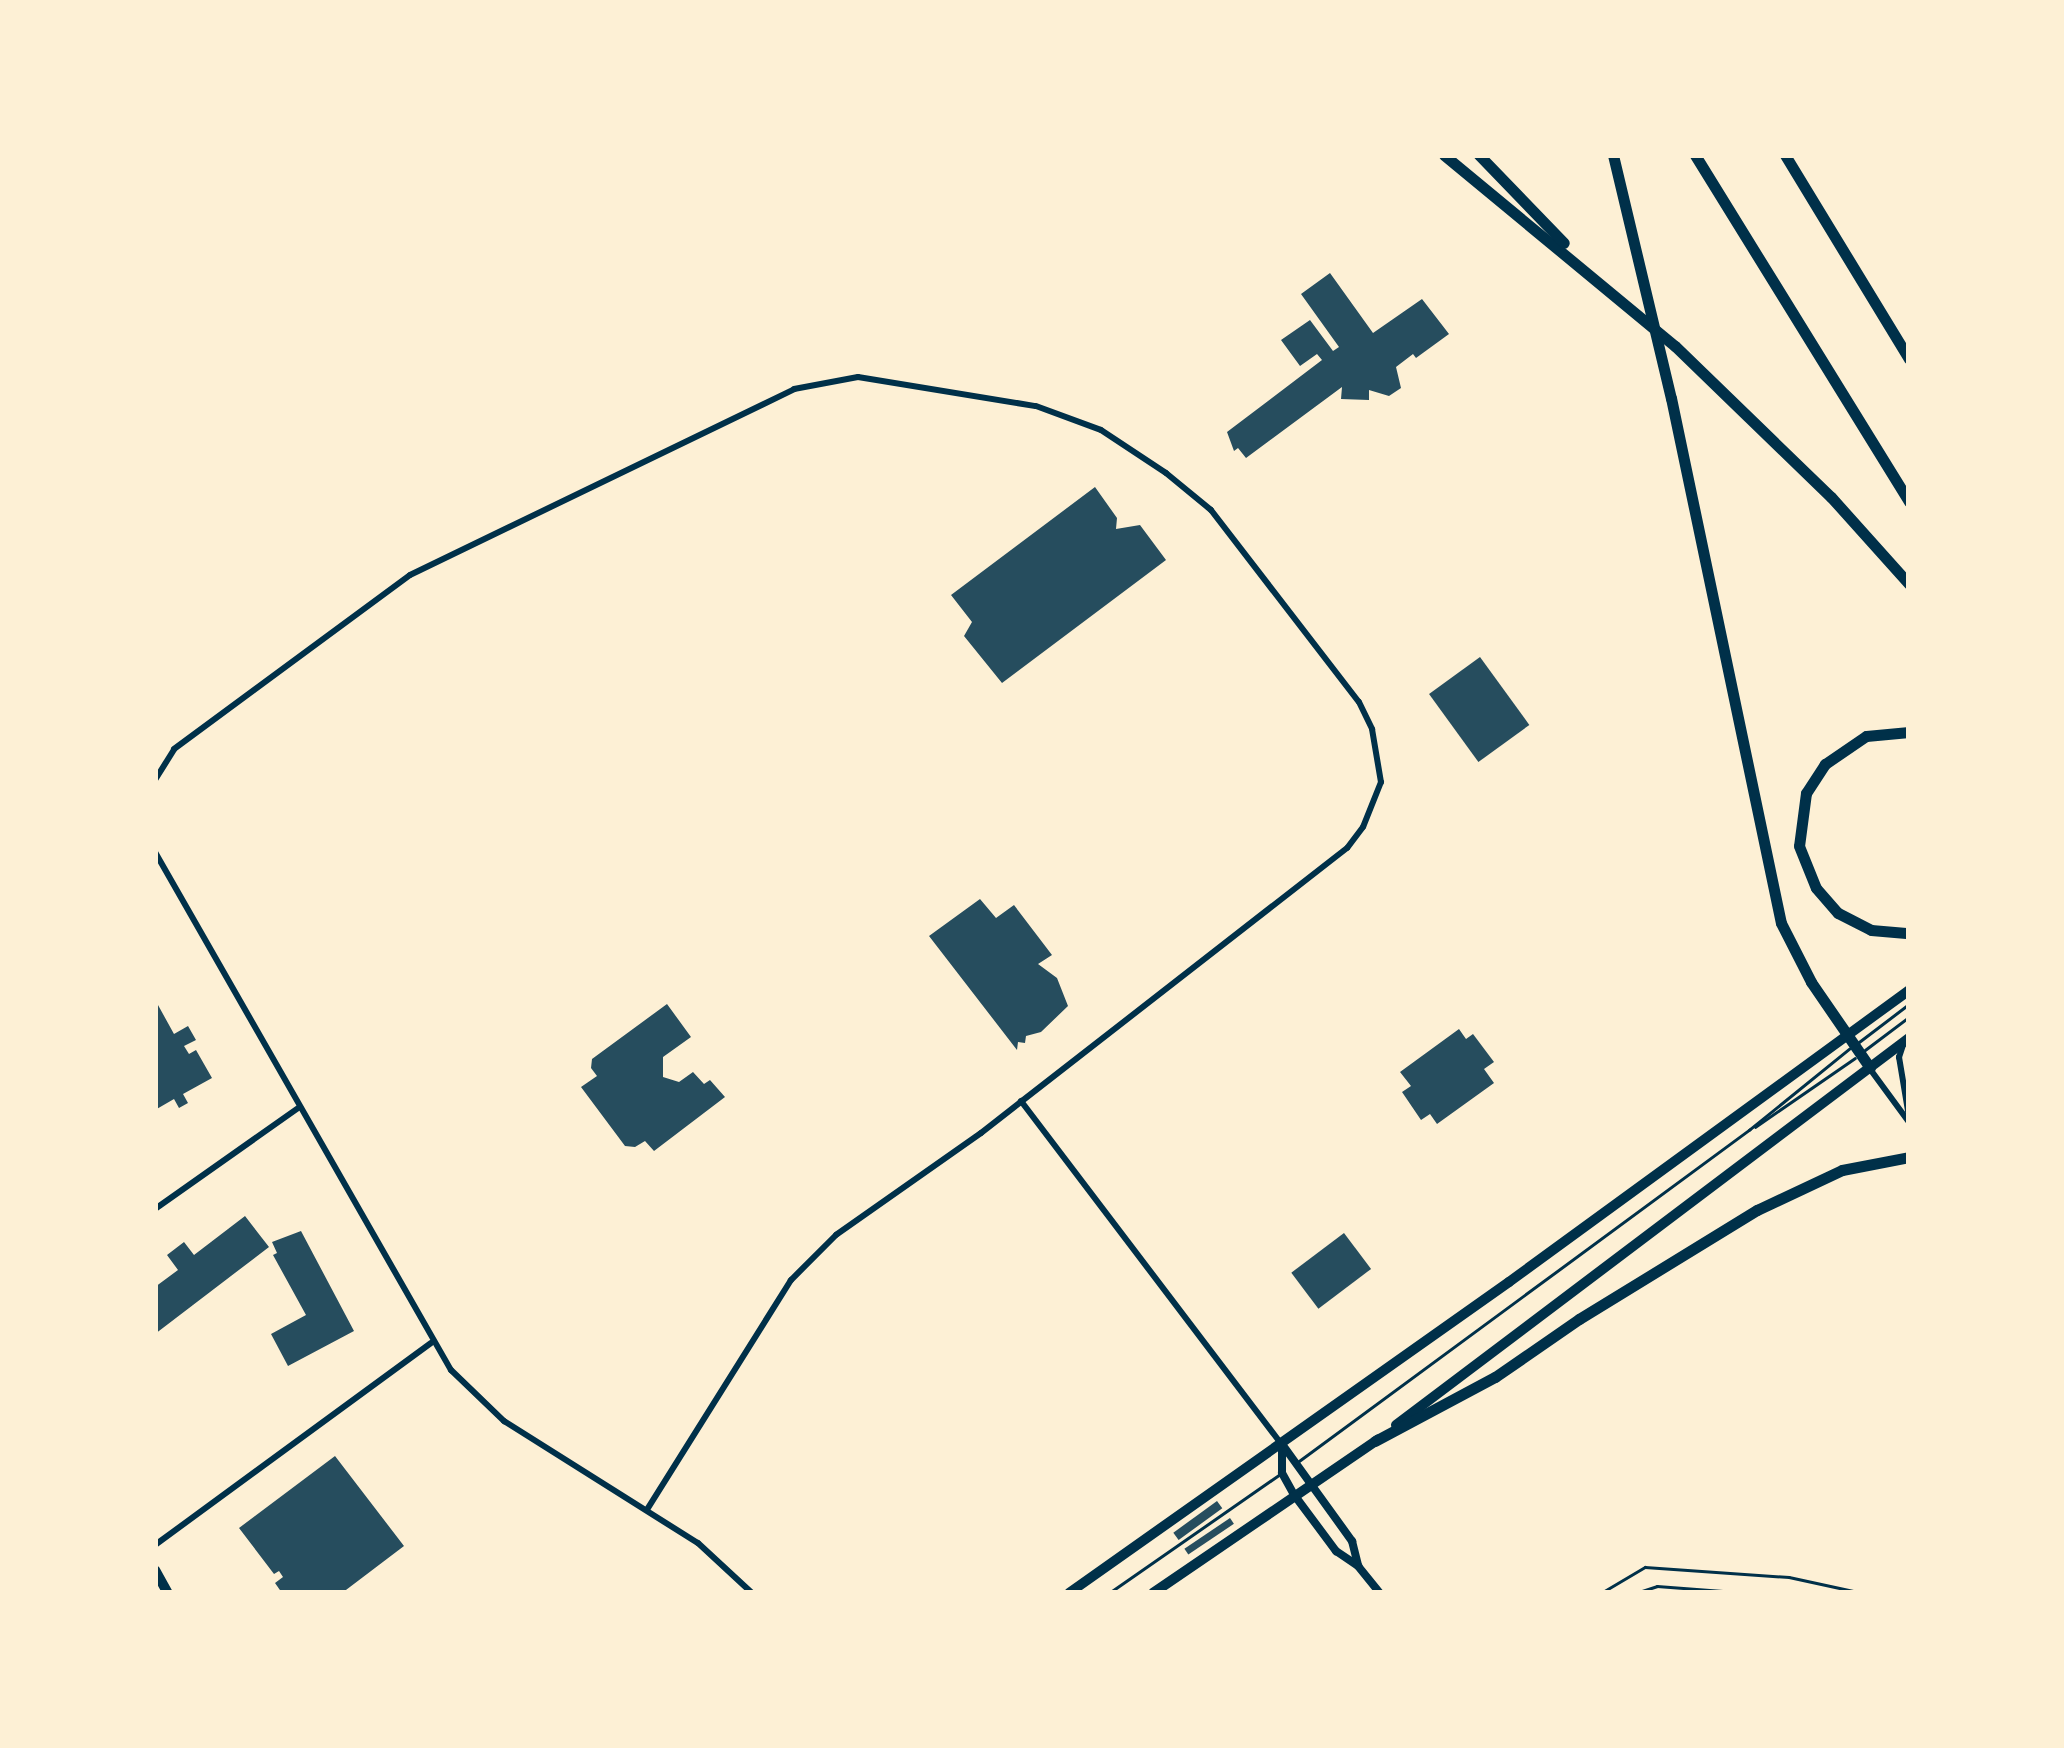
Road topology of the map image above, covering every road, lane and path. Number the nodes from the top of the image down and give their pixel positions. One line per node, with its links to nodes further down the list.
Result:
1 (1444, 155): 6 (highway)
2 (1479, 155): 6 (highway)
3 (1613, 155): 18 (highway)
4 (1694, 155): 8 (highway)
5 (1785, 155): 7 (highway)
6 (1620, 299): 9 (highway)
7 (1909, 359)
8 (1909, 502)
9 (1909, 584)
10 (1909, 732): 13 (highway)
11 (155, 780): 20 (street)
12 (155, 852): 21 (street)
13 (1909, 934)
14 (1909, 990): 18 (main road)
15 (1909, 1004): 18 (lane)
16 (1909, 1016): 18 (lane)
17 (1907, 1040): 19 (main road); 22 (street)
18 (1855, 1044): 19 (highway); 23 (lane); 23 (lane); 28 (main road)
19 (1870, 1068): 22 (street); 27 (main road)
20 (1020, 1100): 28 (street); 33 (street)
21 (298, 1108): 25 (street); 26 (street)
22 (1909, 1119)
23 (1749, 1130): 29 (lane)
24 (1909, 1157): 27 (highway)
25 (155, 1209)
26 (431, 1343): 33 (street); 34 (street)
27 (1376, 1441): 31 (main road)
28 (1282, 1444): 29 (street); 30 (street); 39 (main road)
29 (1298, 1462): 30 (lane); 31 (street)
30 (1282, 1473): 32 (street); 40 (lane)
31 (1314, 1485): 32 (main road); 35 (street)
32 (1295, 1496): 35 (street); 41 (main road)
33 (647, 1510): 38 (street)
34 (155, 1545)
35 (1358, 1566): 42 (street)
36 (155, 1570): 37 (main road)
37 (168, 1593)
38 (752, 1593)
39 (1069, 1593)
40 (1109, 1593)
41 (1152, 1593)
42 (1380, 1593)
43 (1601, 1593): 46 (lane)
44 (1636, 1593): 45 (lane)
45 (1748, 1593)
46 (1862, 1593)

